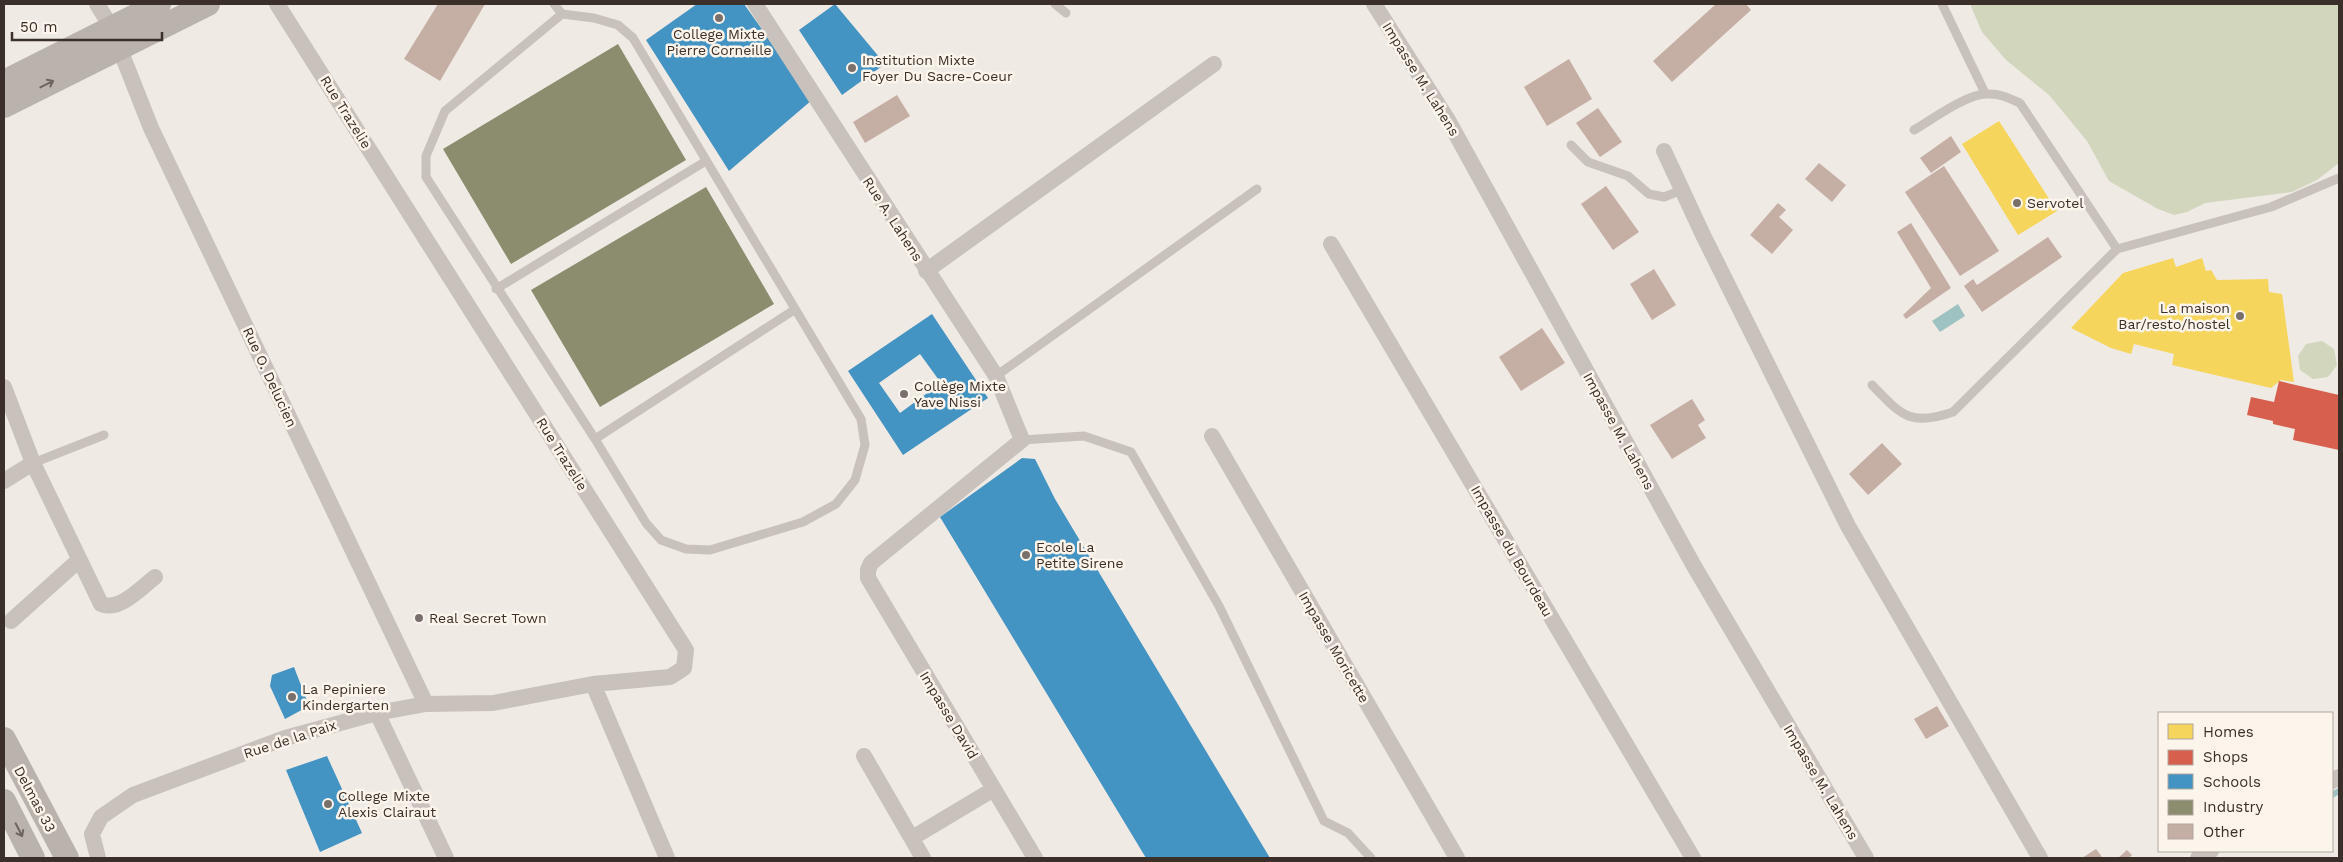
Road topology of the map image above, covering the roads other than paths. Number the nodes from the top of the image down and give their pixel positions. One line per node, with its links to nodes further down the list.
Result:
1 (97, 4): 12 (street, Rue O. Delucien)
2 (159, 4): 12 (main road)
3 (208, 4): 12 (main road)
4 (277, 4): 41 (street, Rue Trazelie)
5 (554, 4): 11 (lane)
6 (754, 4): 26 (street, Rue A. Lahens)
7 (1054, 4): 10 (lane)
8 (1374, 4): 59 (street, Impasse M. Lahens)
9 (1942, 4): 15 (lane)
10 (1066, 13)
11 (562, 14): 20 (lane); 27 (lane)
12 (115, 37): 14 (main road); 16 (main road, one-way to 12); 42 (street, Rue O. Delucien)
13 (1214, 64): 26 (street)
14 (4, 82)
15 (1985, 94): 17 (lane); 25 (lane)
16 (4, 106)
17 (1914, 130)
18 (1572, 145): 23 (lane)
19 (1664, 151): 23 (street)
20 (706, 161): 27 (lane); 28 (lane)
21 (2339, 178): 25 (lane)
22 (1258, 189): 29 (lane)
23 (1682, 190): 60 (street)
24 (1331, 244): 58 (street, Impasse du Bourdeau)
25 (2117, 249): 30 (lane)
26 (926, 271): 29 (street, Rue A. Lahens)
27 (496, 288): 34 (lane)
28 (794, 310): 34 (lane); 34 (lane)
29 (996, 376): 35 (street, Rue A. Lahens)
30 (1872, 385)
31 (4, 387): 36 (street)
32 (104, 435): 36 (lane)
33 (1212, 436): 57 (street, Impasse Moricette)
34 (595, 439)
35 (1022, 440): 46 (street, Impasse David); 56 (lane)
36 (33, 463): 37 (street); 38 (street)
37 (4, 481)
38 (79, 560): 39 (street); 40 (street)
39 (155, 577)
40 (11, 621)
41 (593, 684): 42 (street, Rue de la Paix); 53 (street)
42 (426, 704): 43 (street, Rue de la Paix)
43 (377, 713): 51 (street, Rue de la Paix); 52 (street)
44 (4, 739): 50 (main road, Delmas 33)
45 (864, 756): 48 (street)
46 (994, 789): 48 (street); 55 (street, Impasse David)
47 (4, 801): 49 (main road, Delmas 33, one-way to 49)
48 (912, 838): 54 (street)
49 (33, 858)
50 (67, 858)
51 (98, 858)
52 (446, 858)
53 (667, 858)
54 (923, 858)
55 (1035, 858)
56 (1371, 858)
57 (1457, 858)
58 (1693, 858)
59 (1866, 858)
60 (2040, 858)

